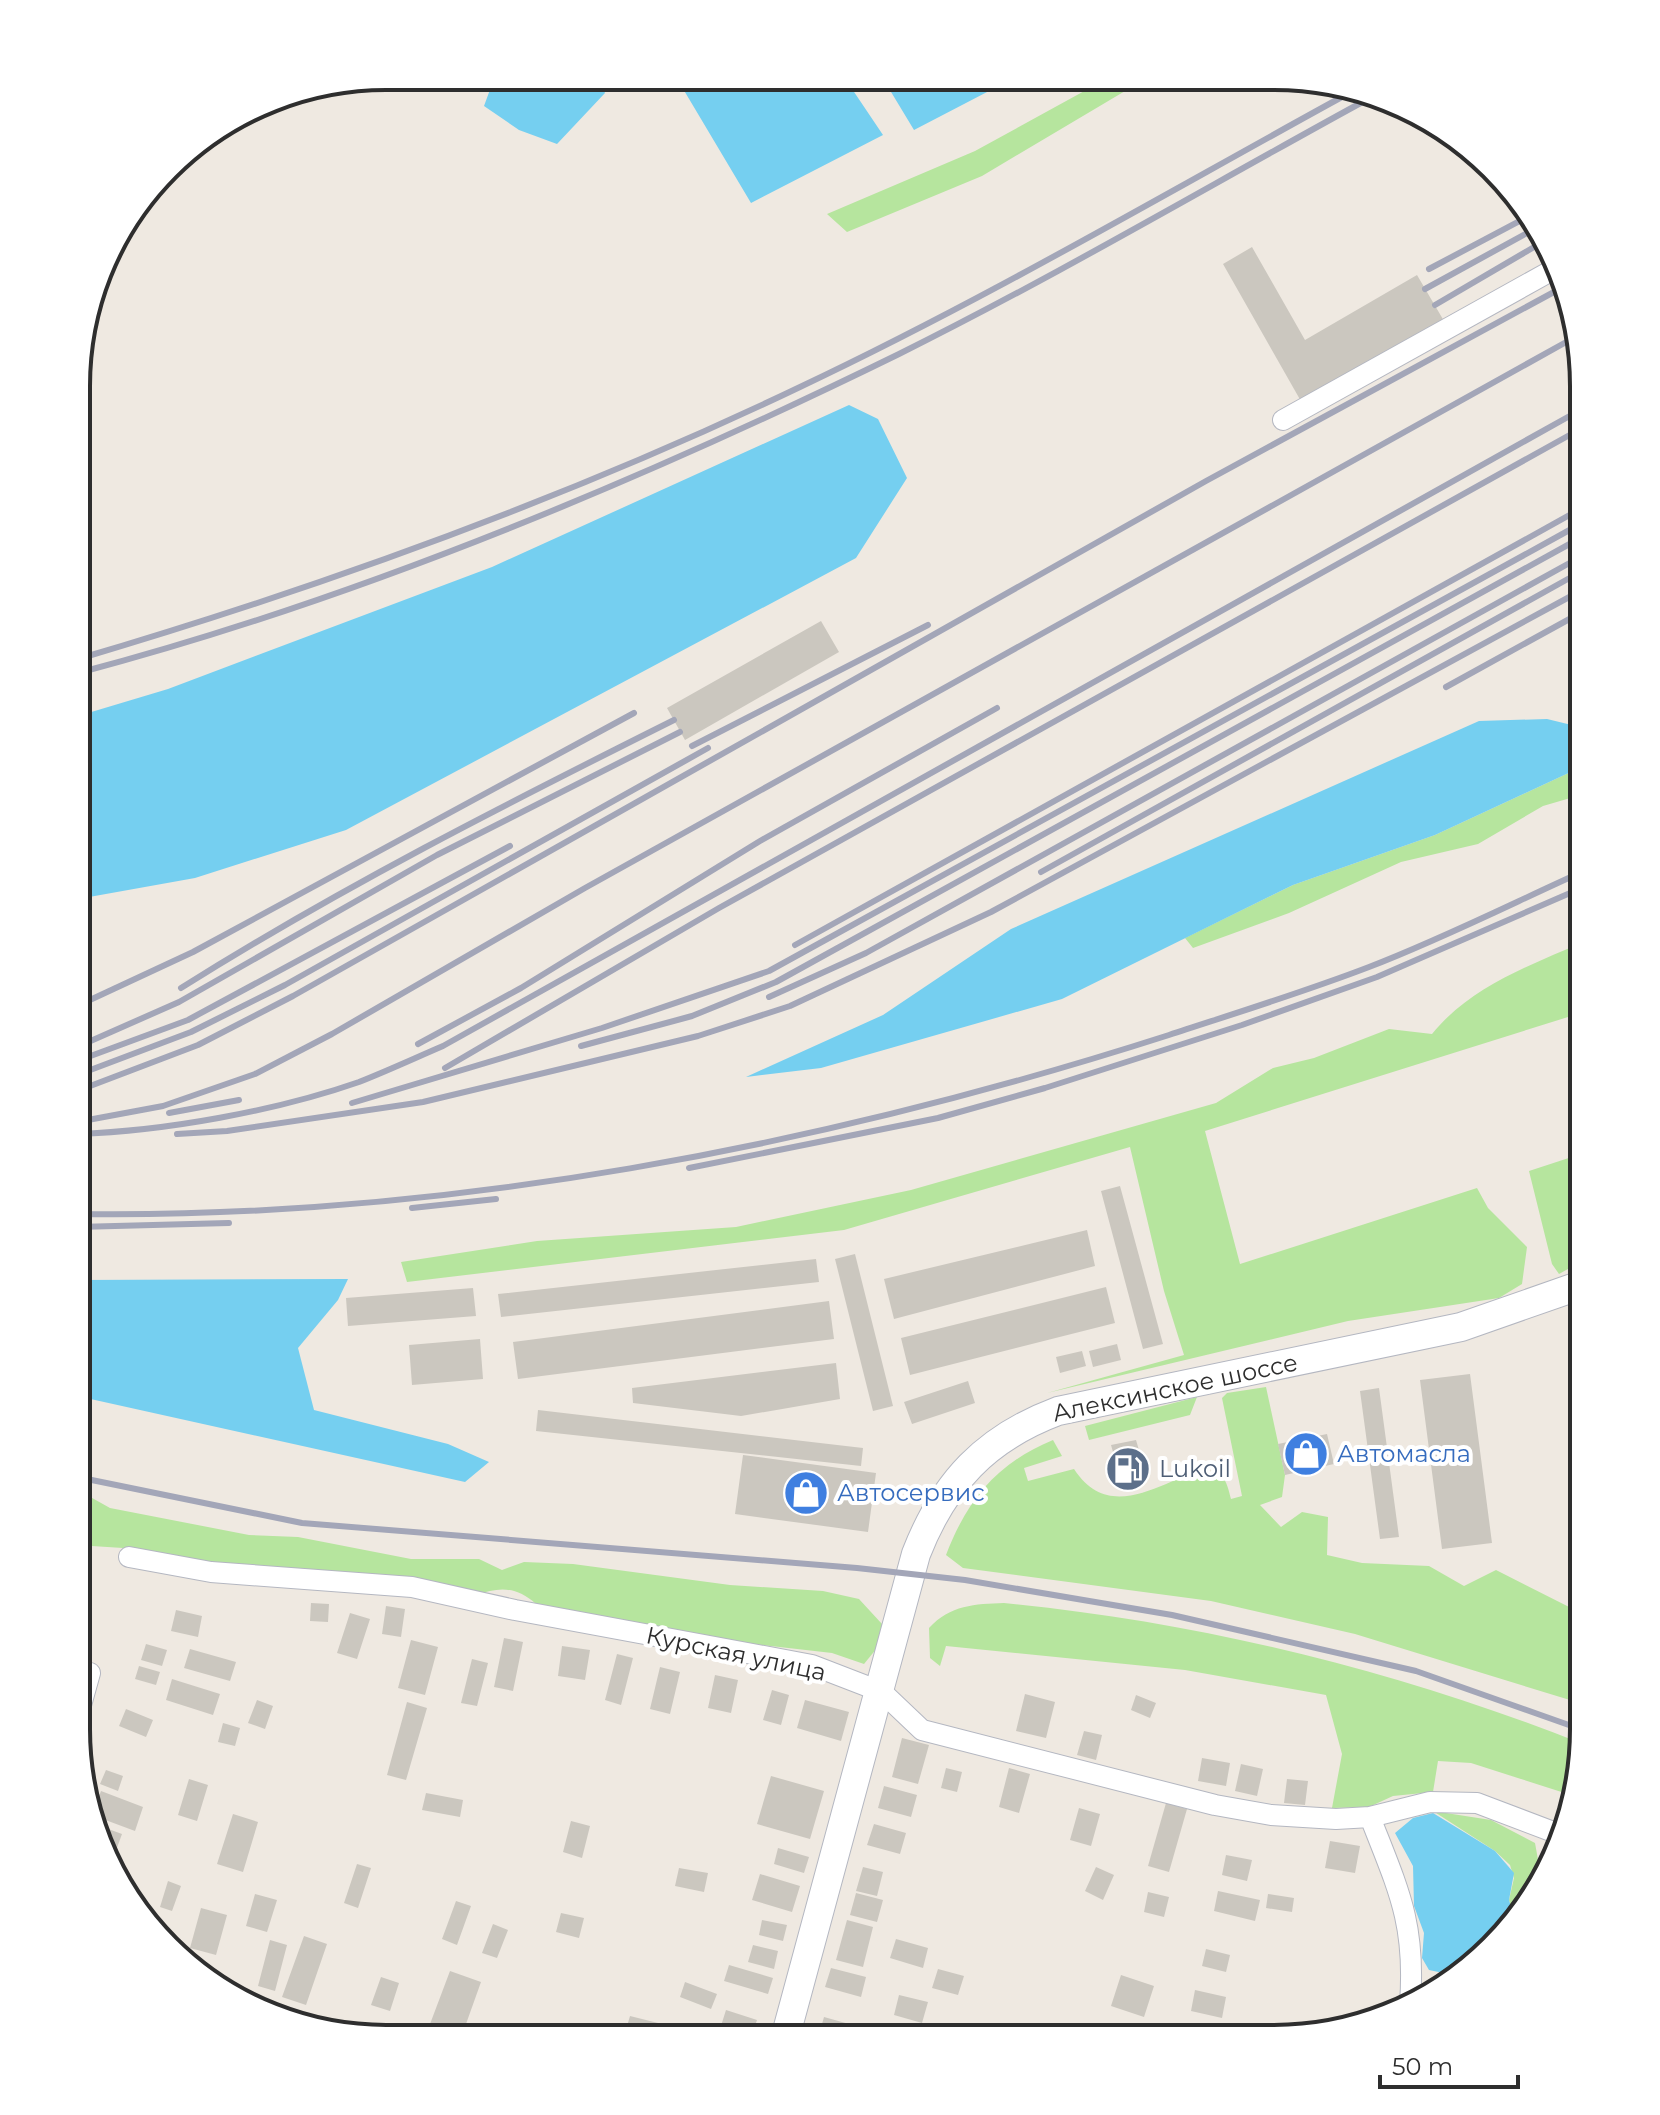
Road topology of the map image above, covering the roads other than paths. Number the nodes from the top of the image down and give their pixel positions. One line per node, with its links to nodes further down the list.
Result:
1 (1547, 273): 2 (street)
2 (1283, 420)
3 (1570, 1289): 5 (main road, Алексинское шоссе)
4 (129, 1557): 5 (street, Курская улица)
5 (882, 1692): 6 (street, Курская улица); 9 (main road, Алексинское шоссе)
6 (1370, 1817): 7 (street, Курская улица); 8 (street)
7 (1551, 1831)
8 (1411, 1991)
9 (789, 2025)

